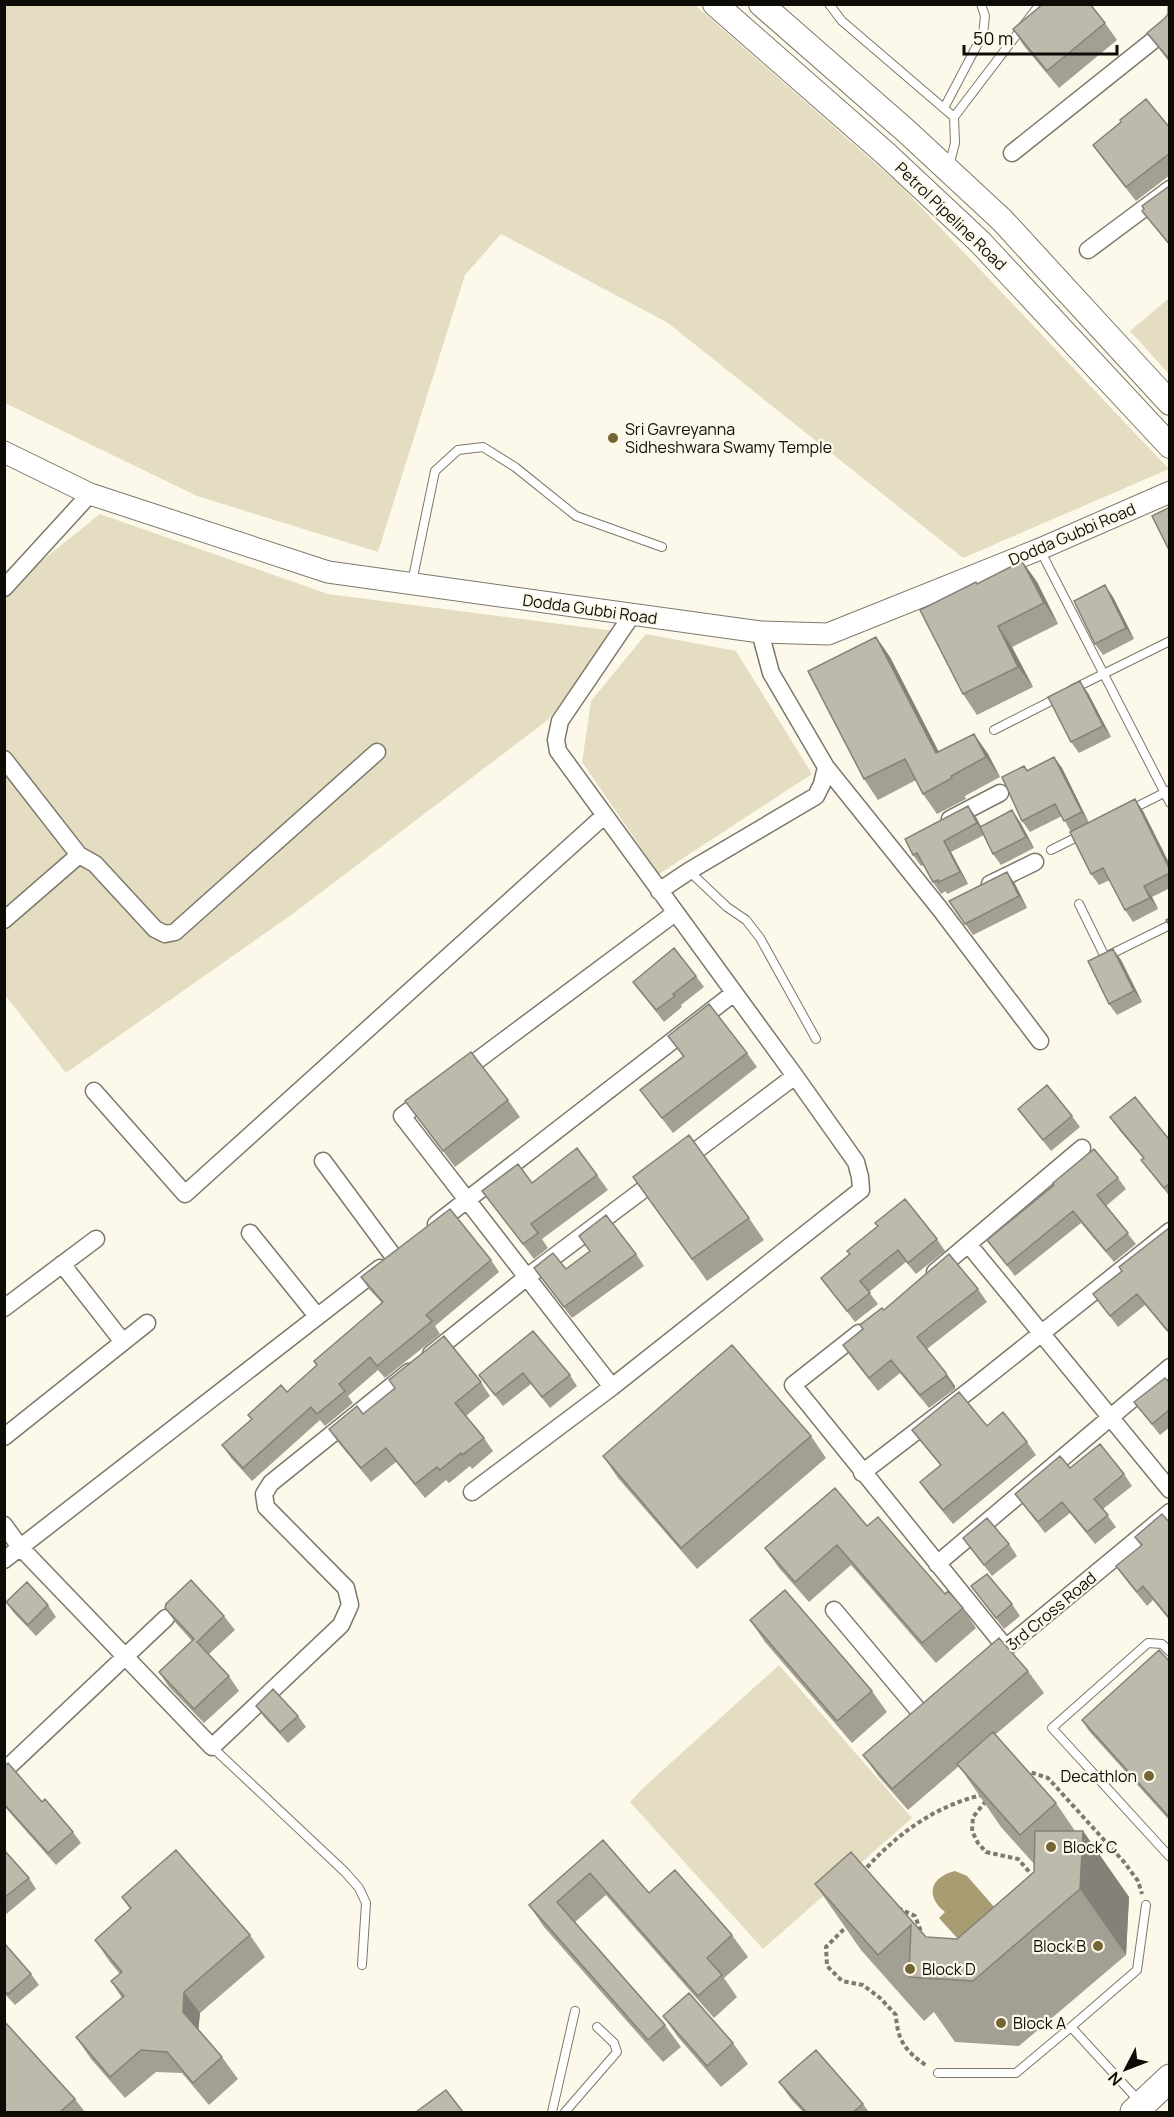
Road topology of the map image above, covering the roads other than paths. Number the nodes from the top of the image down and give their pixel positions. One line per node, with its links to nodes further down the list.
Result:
1 (715, 4): 14 (main road, Petrol Pipeline Road)
2 (761, 4): 10 (main road, Petrol Pipeline Road)
3 (829, 4): 7 (lane)
4 (981, 4): 7 (lane)
5 (1040, 4): 8 (lane)
6 (1170, 27): 9 (street)
7 (944, 108): 8 (lane)
8 (954, 117): 10 (lane)
9 (1012, 153)
10 (948, 170): 13 (main road, Petrol Pipeline Road)
11 (1170, 189): 12 (street)
12 (1088, 250)
13 (1170, 403)
14 (1170, 446)
15 (4, 452): 17 (street, Dodda Gubbi Road)
16 (1170, 492): 19 (street, Dodda Gubbi Road)
17 (90, 494): 20 (street, Dodda Gubbi Road); 21 (street)
18 (662, 548): 20 (lane)
19 (1040, 549): 23 (street, Dodda Gubbi Road); 25 (lane)
20 (412, 584): 22 (street, Dodda Gubbi Road)
21 (4, 588)
22 (633, 615): 23 (street, Dodda Gubbi Road); 34 (street)
23 (760, 632): 29 (street)
24 (1170, 641): 25 (lane)
25 (1104, 674): 26 (lane); 30 (lane)
26 (994, 730)
27 (377, 752): 40 (street)
28 (4, 759): 40 (street)
29 (826, 767): 38 (street); 42 (street)
30 (1167, 792): 32 (lane); 33 (lane)
31 (1000, 793): 35 (street)
32 (1170, 804)
33 (1123, 814)
34 (605, 815): 43 (street); 53 (street)
35 (931, 829)
36 (1092, 829): 39 (lane)
37 (911, 839): 38 (street)
38 (892, 849): 51 (street)
39 (1051, 850)
40 (79, 855): 47 (street)
41 (1035, 862): 44 (street)
42 (689, 871): 43 (street); 50 (lane)
43 (659, 891): 46 (street)
44 (972, 894)
45 (1079, 904): 48 (lane)
46 (675, 913): 49 (street); 56 (street)
47 (4, 920)
48 (1170, 925)
49 (734, 993): 52 (street); 56 (street)
50 (816, 1039)
51 (1040, 1041)
52 (795, 1076): 63 (street); 72 (street)
53 (94, 1092)
54 (1082, 1148): 61 (street)
55 (323, 1161): 66 (street)
56 (467, 1200): 59 (street); 63 (street)
57 (1170, 1231): 69 (street)
58 (250, 1233): 66 (street)
59 (422, 1236)
60 (96, 1239): 62 (street)
61 (969, 1245): 64 (street); 69 (street)
62 (62, 1264): 65 (street); 70 (street)
63 (526, 1277): 72 (street); 90 (street)
64 (923, 1282)
65 (4, 1308)
66 (317, 1316): 80 (street)
67 (147, 1323): 70 (street)
68 (867, 1326): 75 (street)
69 (1042, 1334): 73 (street); 75 (street)
70 (123, 1342): 74 (street)
71 (1170, 1367): 73 (street)
72 (612, 1387): 77 (street)
73 (1110, 1417): 76 (street); 82 (street)
74 (4, 1437)
75 (862, 1473): 82 (street)
76 (1170, 1490)
77 (472, 1492)
78 (1170, 1512): 85 (street, 3rd Cross Road)
79 (4, 1525): 80 (street)
80 (20, 1547): 81 (street); 87 (street)
81 (4, 1560)
82 (937, 1564): 85 (street)
83 (834, 1610): 89 (street)
84 (166, 1618): 87 (street)
85 (1006, 1648): 88 (street, 3rd Cross Road)
86 (1170, 1652): 92 (lane)
87 (126, 1658): 90 (street); 91 (street)
88 (987, 1664)
89 (908, 1730)
90 (212, 1747): 94 (lane)
91 (4, 1772)
92 (1170, 1857)
93 (1146, 1905): 97 (lane)
94 (362, 1965)
95 (575, 2011): 101 (lane)
96 (597, 2027): 102 (lane)
97 (1071, 2027): 98 (lane); 100 (lane)
98 (938, 2073)
99 (1170, 2078): 100 (main road)
100 (1138, 2109)
101 (552, 2112)
102 (565, 2112)

